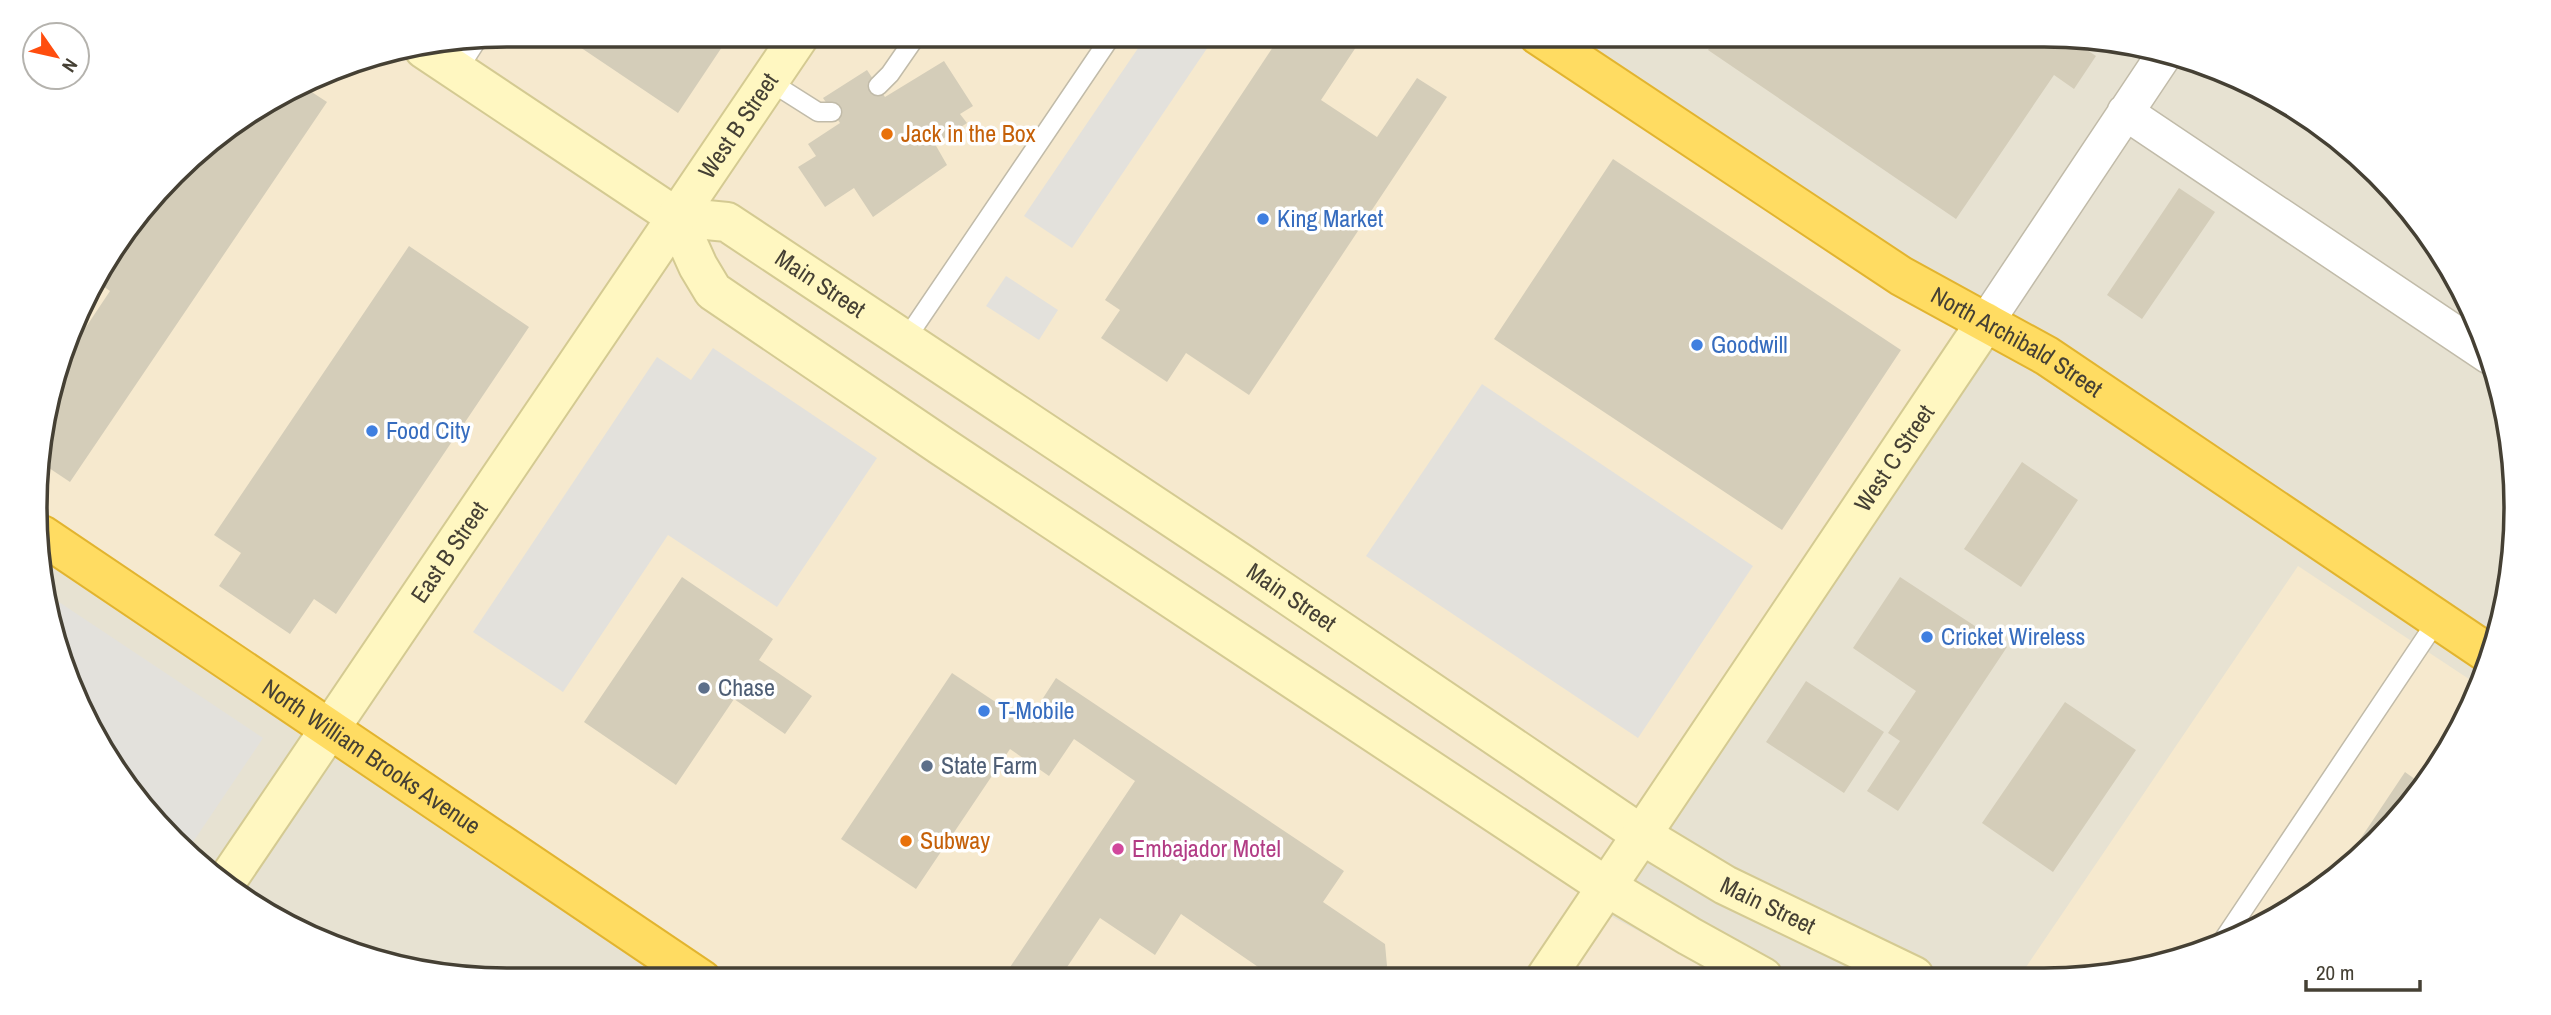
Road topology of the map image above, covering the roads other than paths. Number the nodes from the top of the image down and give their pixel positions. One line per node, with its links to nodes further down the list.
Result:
1 (792, 47): 8 (main road, West B Street)
2 (908, 47): 9 (lane)
3 (1104, 47): 14 (lane)
4 (1556, 47): 13 (highway, North Archibald Street)
5 (443, 52): 6 (main road, Main Street)
6 (467, 55): 12 (main road, Main Street)
7 (2159, 62): 11 (street, West C Street)
8 (769, 81): 10 (lane); 12 (main road, West B Street)
9 (878, 86)
10 (832, 112)
11 (2125, 112): 13 (street, West C Street); 15 (street)
12 (676, 217): 14 (main road, Main Street); 19 (main road, East B Street); 20 (main road, Main Street)
13 (1986, 322): 17 (highway, North Archibald Street); 20 (main road, West C Street)
14 (906, 339): 20 (main road, Main Street)
15 (2474, 346)
16 (48, 540): 19 (highway, North William Brooks Avenue)
17 (2438, 619): 18 (highway, North Archibald Street); 22 (lane)
18 (2481, 649)
19 (329, 729): 21 (main road, East B Street); 23 (highway, North William Brooks Avenue)
20 (1624, 861): 24 (main road, West C Street); 25 (main road, Main Street); 26 (main road, Main Street)
21 (230, 875)
22 (2230, 928)
23 (686, 968)
24 (1552, 968)
25 (1752, 968)
26 (1897, 968)

